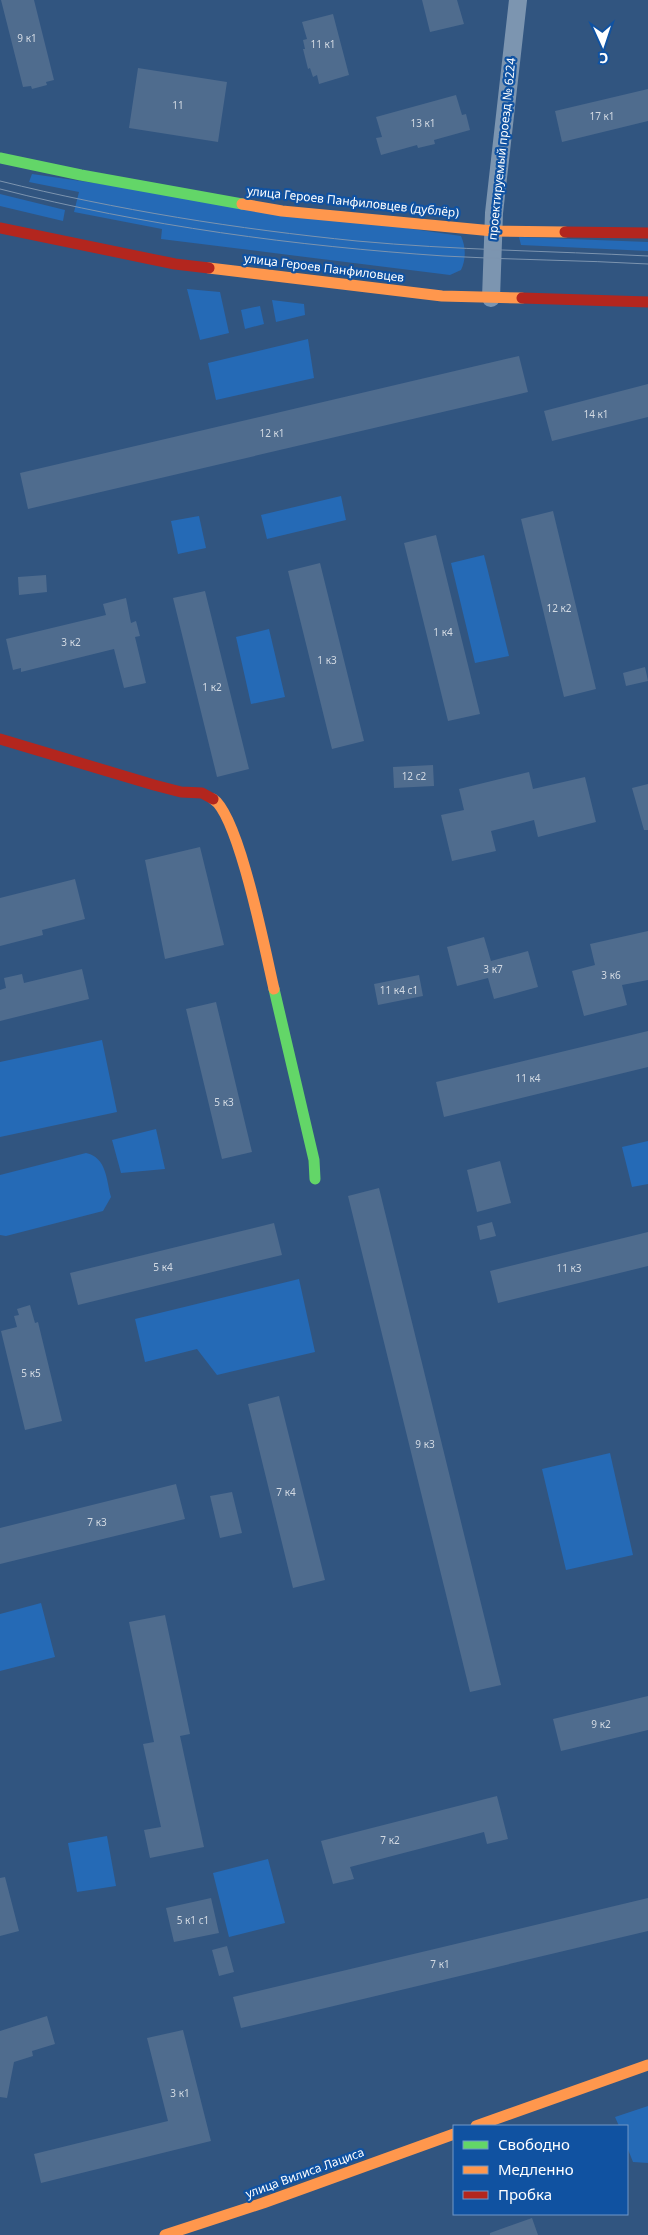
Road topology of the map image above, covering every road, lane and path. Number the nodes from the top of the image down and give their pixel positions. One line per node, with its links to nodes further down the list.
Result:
1 (518, 0): 4 (street, проектируемый проезд № 6224)
2 (0, 158): 4 (street, улица Героев Панфиловцев (дублёр))
3 (0, 228): 6 (street, улица Героев Панфиловцев)
4 (493, 231): 5 (street, улица Героев Панфиловцев (дублёр)); 6 (street, проектируемый проезд № 6224)
5 (648, 233)
6 (491, 298): 7 (street, улица Героев Панфиловцев)
7 (648, 302)
8 (0, 739): 9 (street)
9 (315, 1179)
10 (648, 2065): 11 (street)
11 (479, 2125)
12 (453, 2134): 13 (street, улица Вилиса Лациса)
13 (165, 2235)

